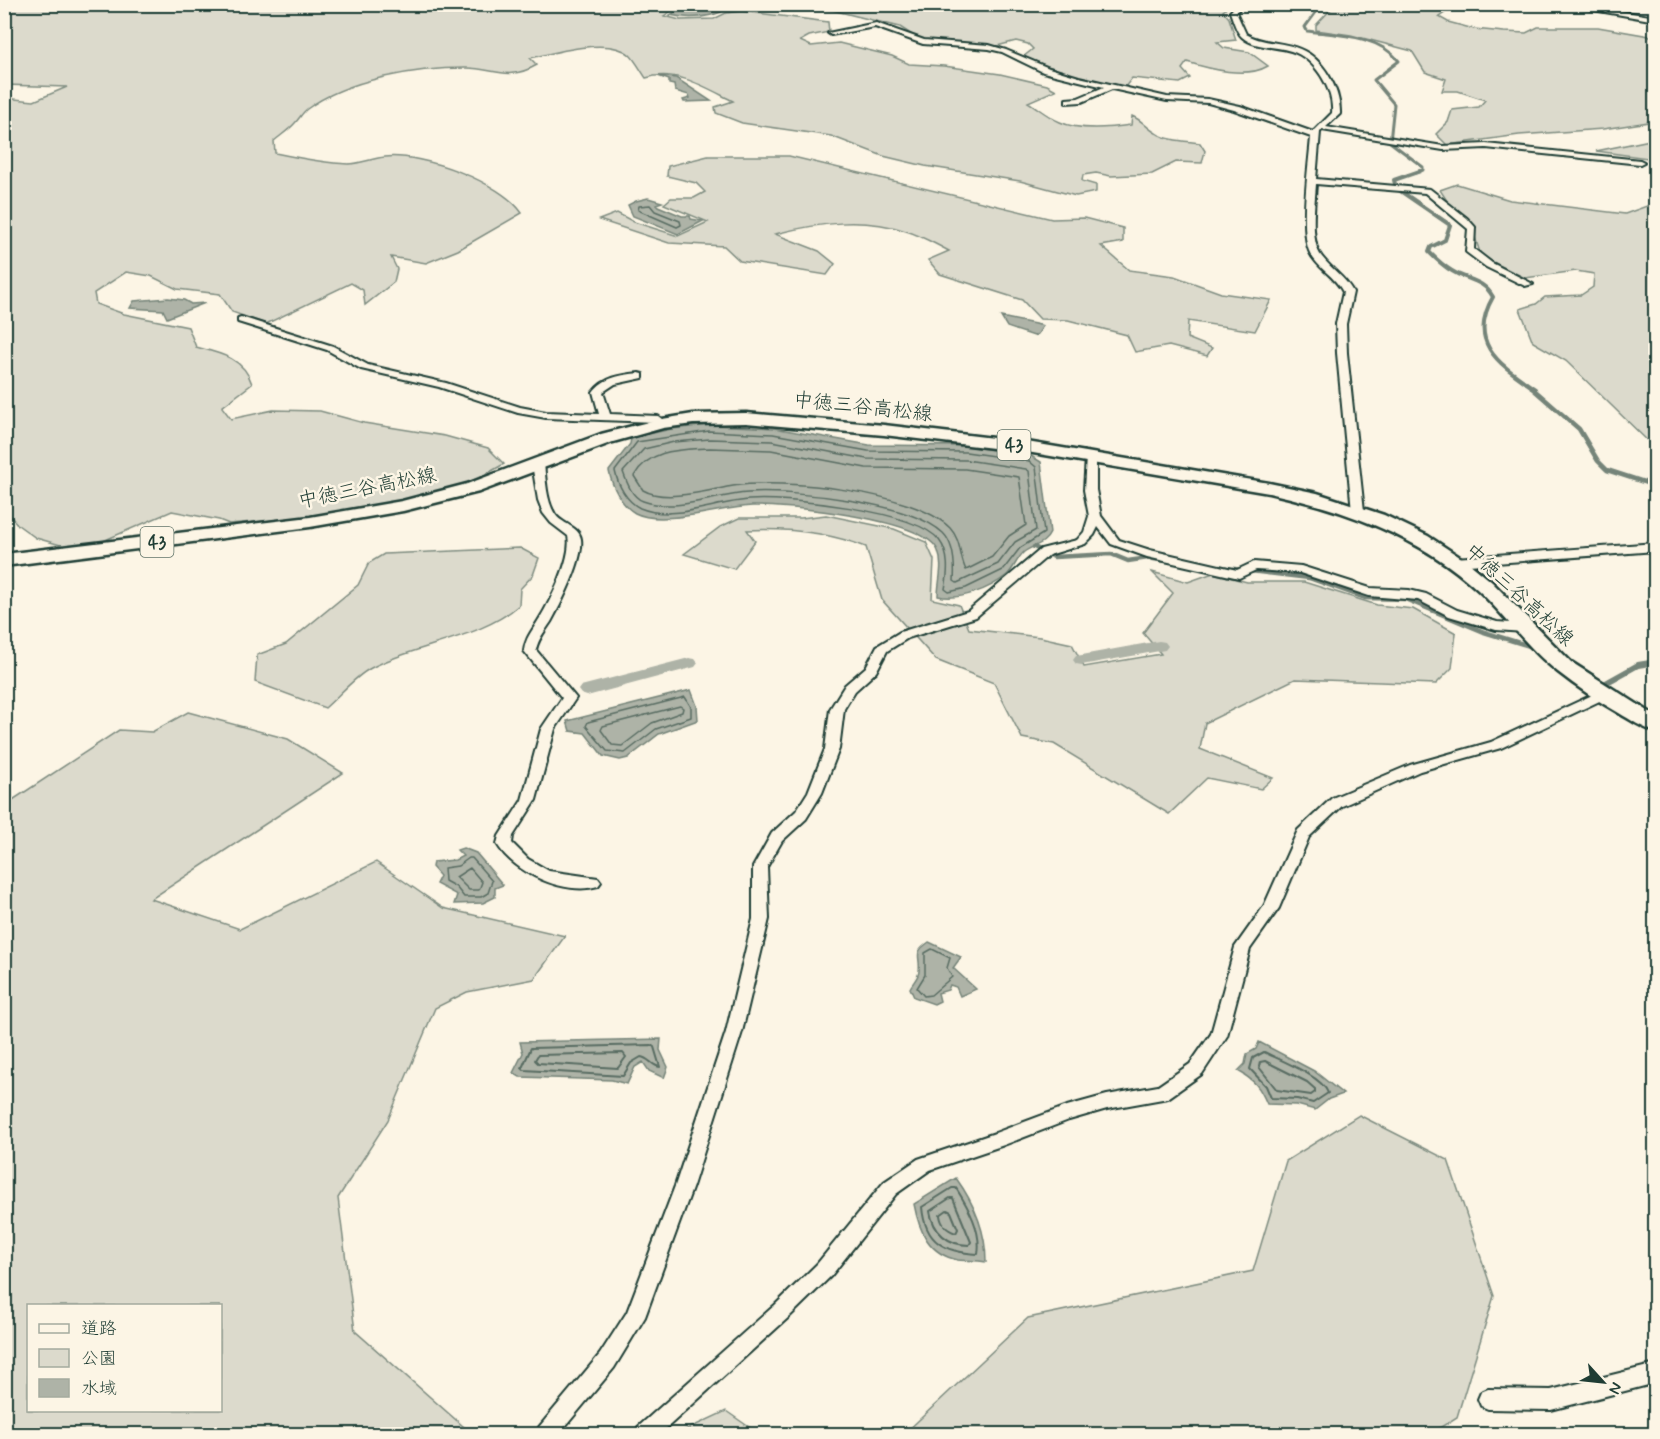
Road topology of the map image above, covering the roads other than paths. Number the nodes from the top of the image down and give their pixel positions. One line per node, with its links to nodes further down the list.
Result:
1 (1241, 4): 7 (street)
2 (1562, 4): 3 (street)
3 (1656, 19)
4 (831, 33): 5 (street)
5 (1113, 86): 6 (street); 7 (street)
6 (1069, 101)
7 (1318, 132): 8 (street); 9 (street)
8 (1640, 162)
9 (1313, 181): 10 (street); 17 (street)
10 (1528, 284)
11 (241, 320): 13 (street)
12 (639, 376): 13 (street)
13 (605, 416): 14 (street)
14 (662, 423): 15 (main road, 中徳三谷高松線 / 43); 16 (main road, 中徳三谷高松線 / 43)
15 (1091, 457): 17 (main road, 中徳三谷高松線 / 43); 18 (street)
16 (538, 464): 20 (main road, 中徳三谷高松線 / 43); 25 (street)
17 (1358, 511): 21 (main road, 中徳三谷高松線 / 43)
18 (1095, 516): 22 (street); 28 (street)
19 (1656, 547): 21 (street)
20 (4, 560)
21 (1455, 562): 22 (main road, 中徳三谷高松線 / 43)
22 (1524, 628): 23 (main road, 中徳三谷高松線 / 43)
23 (1603, 694): 24 (main road, 中徳三谷高松線 / 43); 29 (street)
24 (1656, 725)
25 (593, 882)
26 (1656, 1373): 27 (street)
27 (1488, 1399)
28 (546, 1434)
29 (645, 1434)

